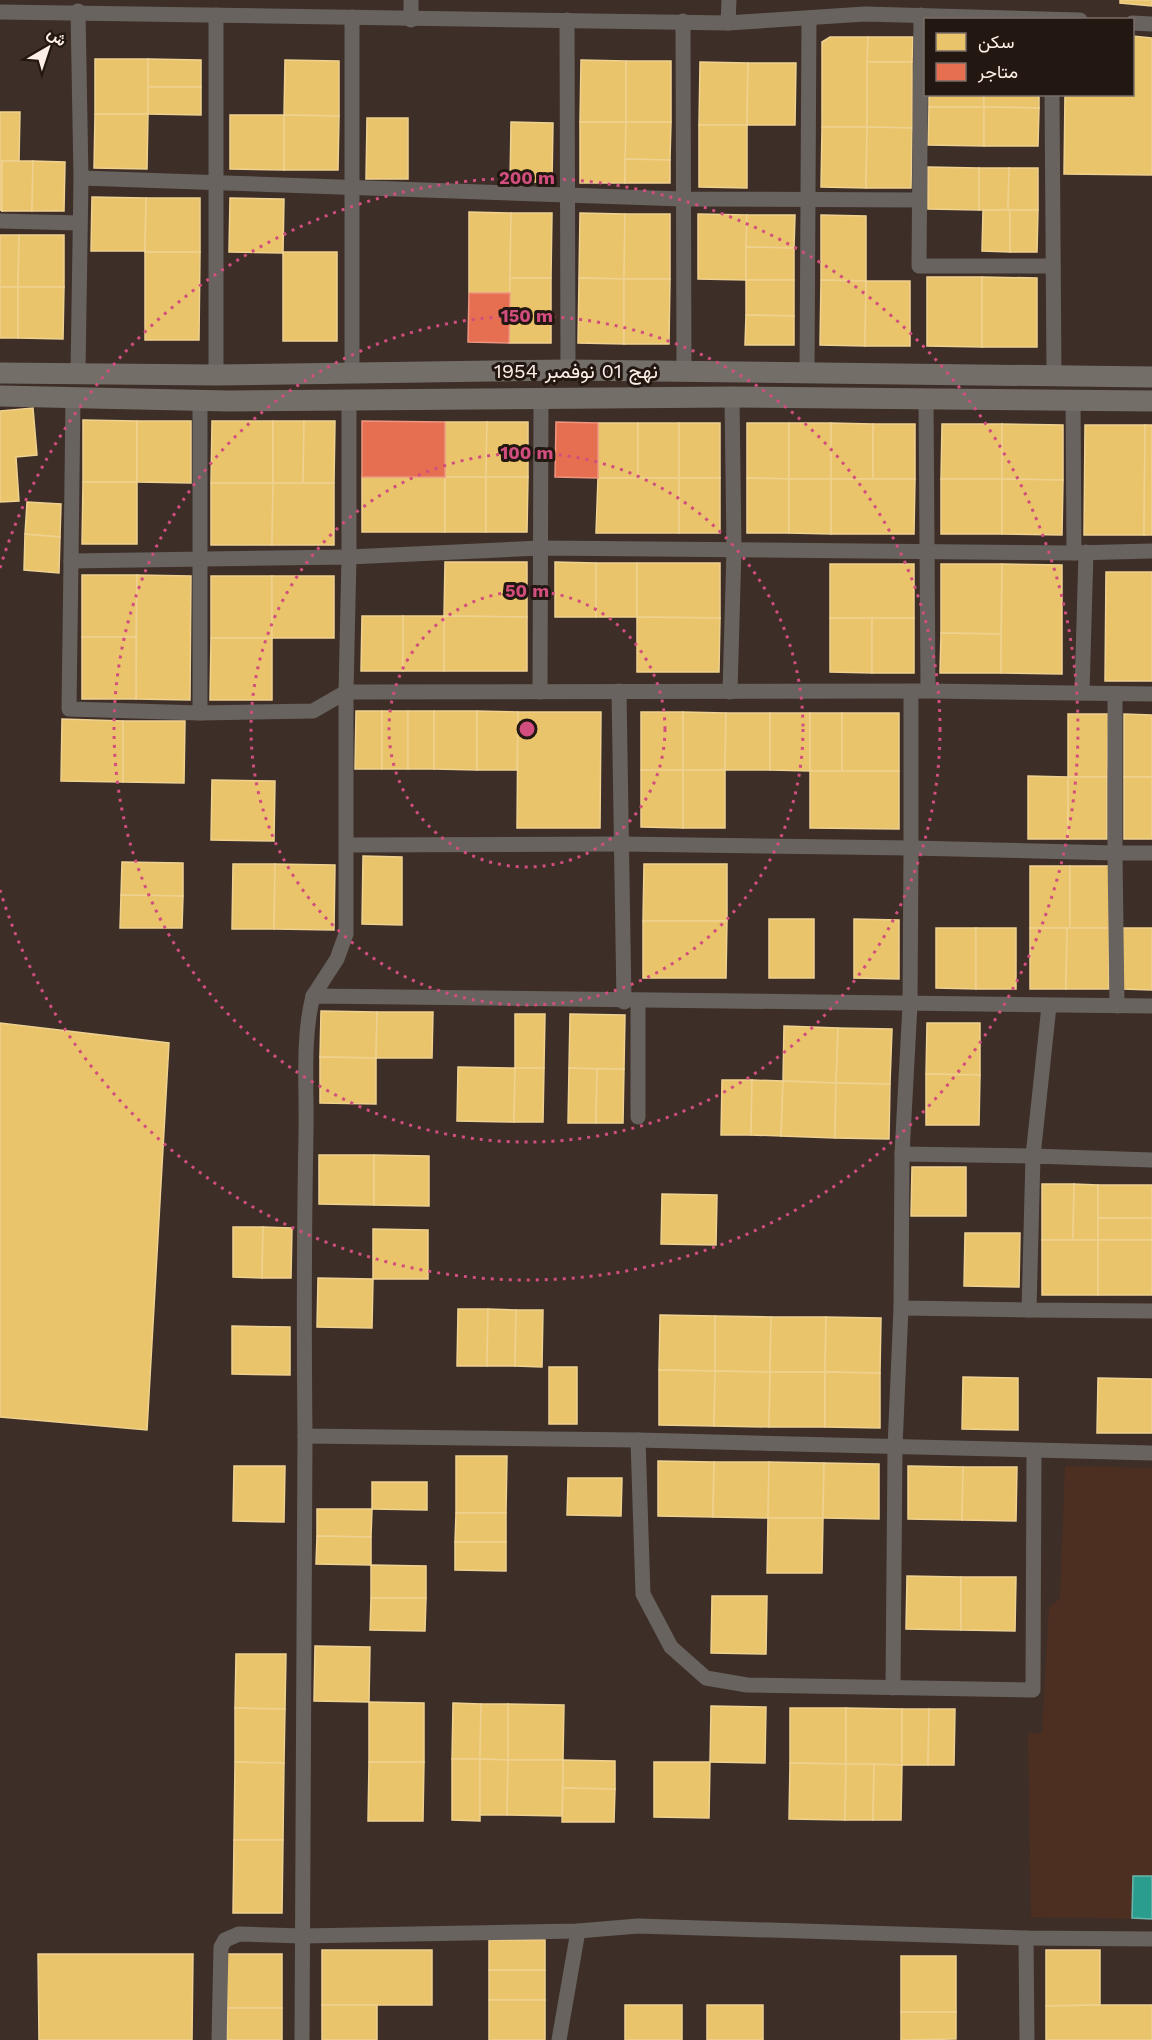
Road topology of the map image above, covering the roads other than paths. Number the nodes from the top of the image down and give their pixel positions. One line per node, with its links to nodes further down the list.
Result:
1 (411, 0): 12 (street)
2 (729, 0): 15 (street)
3 (266, 7): 7 (street); 9 (street)
4 (865, 7): 8 (street); 10 (street)
5 (78, 11): 6 (street); 7 (street); 19 (street)
6 (0, 12)
7 (216, 15): 20 (street)
8 (921, 15): 11 (street); 24 (street)
9 (352, 17): 12 (street); 21 (street)
10 (809, 18): 15 (street); 25 (street)
11 (1019, 18)
12 (411, 20): 13 (street)
13 (567, 20): 14 (street); 22 (street)
14 (683, 21): 15 (street); 23 (street)
15 (728, 23)
16 (1134, 23): 17 (street)
17 (1152, 24)
18 (1052, 96): 28 (street)
19 (81, 178): 20 (street); 27 (street)
20 (216, 185): 21 (street); 36 (street)
21 (352, 186): 22 (street); 32 (street)
22 (567, 196): 23 (street); 29 (street)
23 (682, 199): 25 (street); 30 (street)
24 (918, 200): 25 (street); 28 (street)
25 (807, 201): 33 (street)
26 (0, 221): 27 (street)
27 (80, 223): 34 (street)
28 (1053, 266): 35 (street)
29 (568, 370): 30 (main road, نهج 01 نوفمبر 1954); 32 (main road, نهج 01 نوفمبر 1954)
30 (684, 372): 33 (main road, نهج 01 نوفمبر 1954)
31 (0, 373): 34 (main road, نهج 01 نوفمبر 1954)
32 (352, 373): 36 (main road, نهج 01 نوفمبر 1954)
33 (807, 373): 35 (main road, نهج 01 نوفمبر 1954)
34 (78, 374): 36 (main road, نهج 01 نوفمبر 1954)
35 (1054, 374): 37 (main road, نهج 01 نوفمبر 1954)
36 (216, 375)
37 (1123, 376): 38 (main road, نهج 01 نوفمبر 1954); 47 (main road)
38 (1152, 377)
39 (0, 396): 41 (main road, نهج 01 نوفمبر 1954)
40 (732, 397): 42 (main road, نهج 01 نوفمبر 1954); 43 (main road, نهج 01 نوفمبر 1954); 50 (street)
41 (73, 398): 45 (main road, نهج 01 نوفمبر 1954); 55 (street)
42 (541, 398): 46 (main road, نهج 01 نوفمبر 1954); 49 (street)
43 (926, 398): 44 (main road, نهج 01 نوفمبر 1954); 51 (street)
44 (1073, 398): 47 (main road, نهج 01 نوفمبر 1954); 53 (street)
45 (200, 400): 46 (main road, نهج 01 نوفمبر 1954); 56 (street)
46 (349, 400): 54 (street)
47 (1125, 400): 48 (main road, نهج 01 نوفمبر 1954)
48 (1152, 401)
49 (540, 548): 50 (street); 54 (street); 59 (street)
50 (734, 549): 51 (street); 61 (street)
51 (926, 551): 53 (street); 57 (street)
52 (1152, 551): 53 (street)
53 (1080, 553): 63 (street)
54 (349, 557): 56 (street); 58 (street)
55 (71, 561): 56 (street); 66 (street)
56 (199, 561): 66 (street)
57 (928, 691): 62 (street); 63 (street)
58 (346, 692): 59 (street); 66 (street); 68 (street)
59 (540, 692): 60 (street)
60 (619, 692): 61 (street); 67 (street)
61 (730, 692): 62 (street)
62 (911, 692): 69 (street)
63 (1082, 693): 64 (street)
64 (1115, 694): 65 (street); 70 (street)
65 (1152, 694)
66 (200, 713)
67 (621, 844): 68 (street); 69 (street); 73 (street)
68 (348, 845): 72 (street)
69 (911, 848): 70 (street); 74 (street)
70 (1115, 853): 71 (street); 76 (street)
71 (1152, 853)
72 (313, 996): 73 (street); 85 (street)
73 (631, 1002): 74 (street); 78 (street)
74 (910, 1005): 75 (street); 79 (street)
75 (1049, 1006): 76 (street); 80 (street)
76 (1117, 1006): 77 (street)
77 (1152, 1006)
78 (638, 1117)
79 (902, 1155): 80 (street); 82 (street)
80 (1033, 1156): 81 (street); 83 (street)
81 (1152, 1160)
82 (901, 1308): 83 (street); 87 (street)
83 (1029, 1310): 84 (street)
84 (1152, 1311)
85 (305, 1436): 86 (street); 92 (street)
86 (638, 1440): 87 (street); 90 (street)
87 (895, 1447): 88 (street); 90 (street)
88 (1034, 1451): 89 (street); 90 (street)
89 (1152, 1453)
90 (893, 1688)
91 (578, 1931): 92 (street); 93 (street); 97 (street)
92 (302, 1936): 95 (street); 96 (street)
93 (1026, 1938): 94 (street); 98 (street)
94 (1152, 1939)
95 (219, 2040)
96 (302, 2040)
97 (559, 2040)
98 (1028, 2040)

